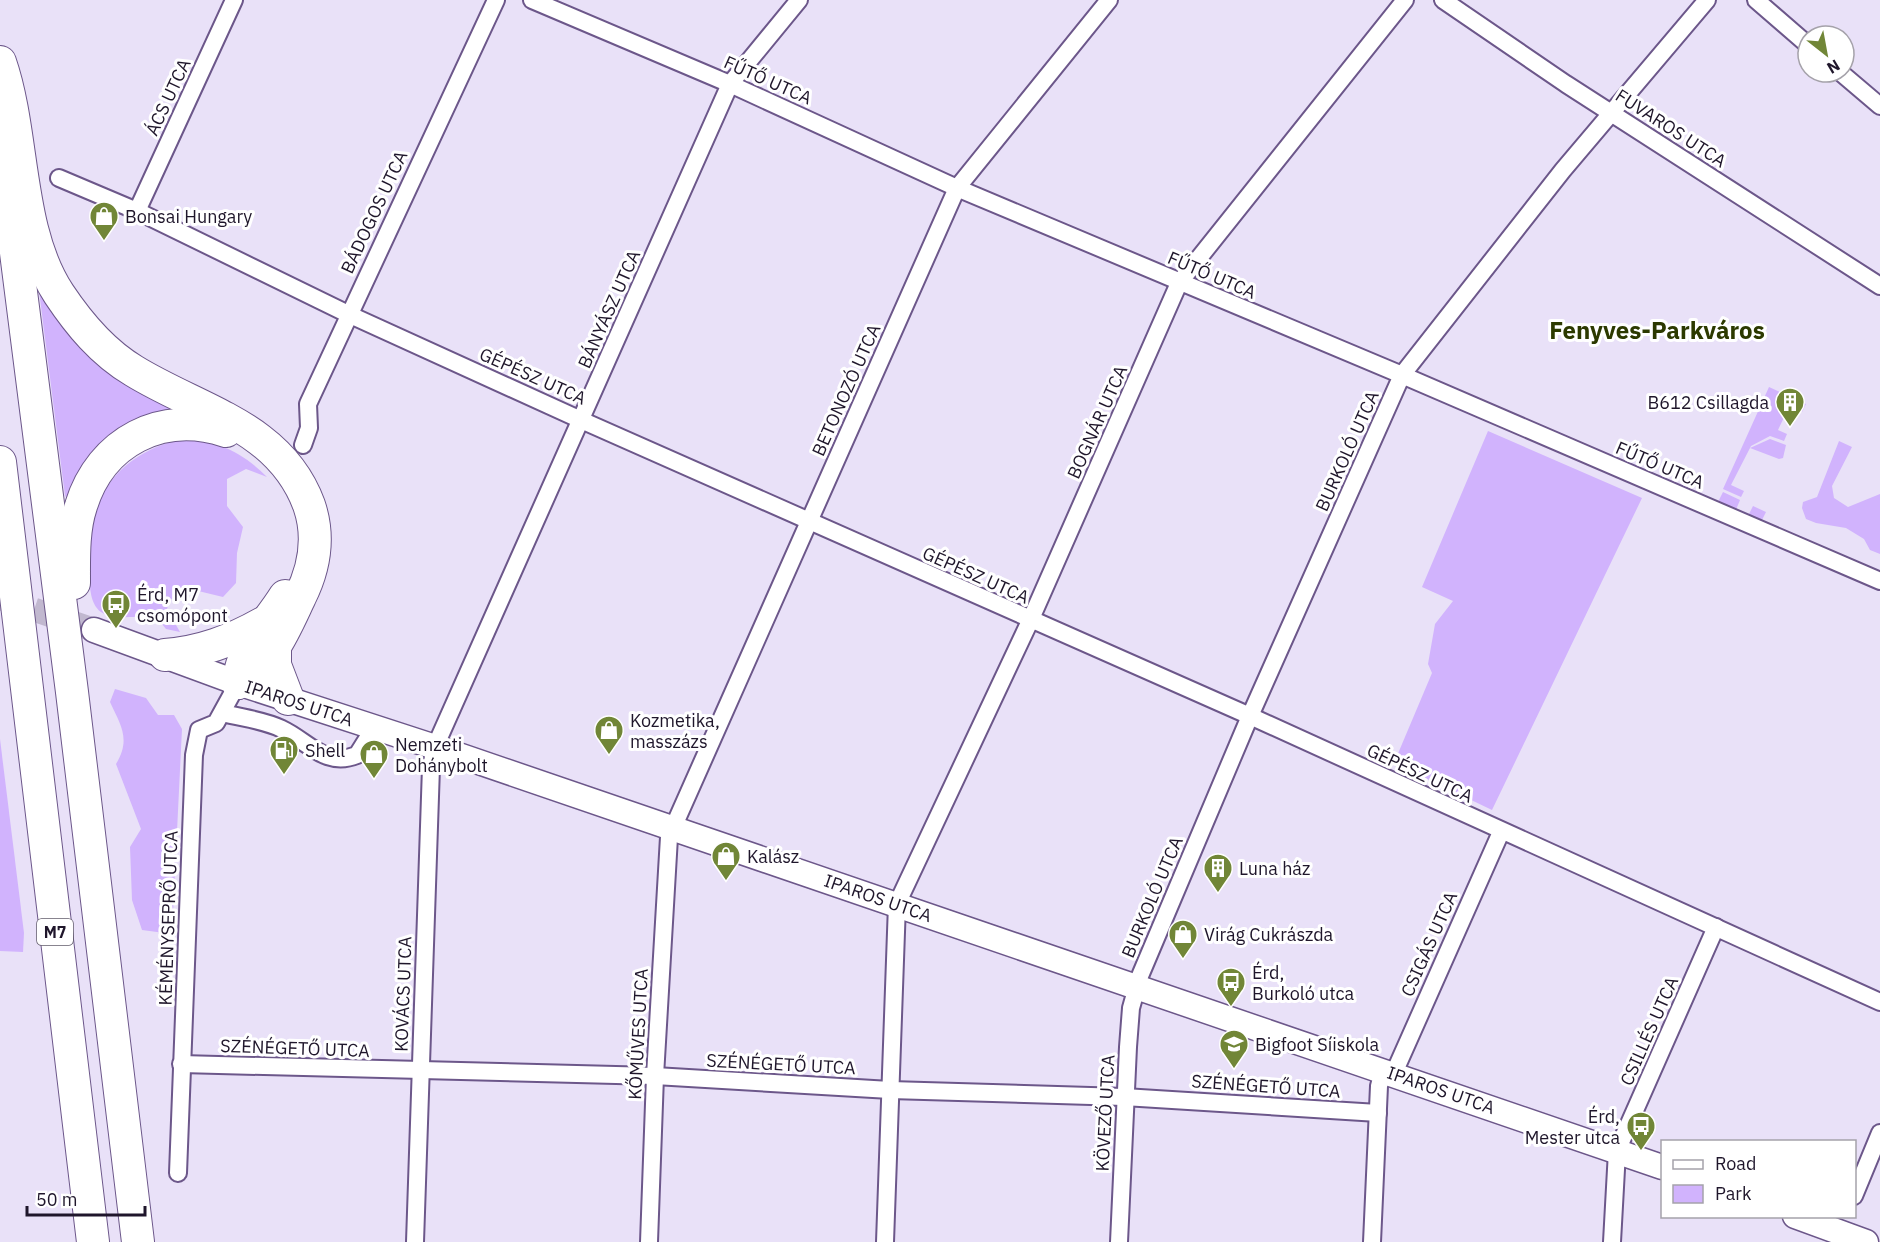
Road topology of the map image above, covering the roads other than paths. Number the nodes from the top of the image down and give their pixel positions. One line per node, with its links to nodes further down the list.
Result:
1 (234, 0): 19 (street, ÁCS UTCA)
2 (496, 0): 22 (street, BÁDOGOS UTCA)
3 (532, 0): 12 (street, FŰTŐ UTCA)
4 (799, 0): 12 (street, BÁNYÁSZ UTCA)
5 (1109, 0): 18 (street, BETONOZÓ UTCA)
6 (1406, 0): 20 (street, BOGNÁR UTCA)
7 (1443, 0): 15 (street, FUVAROS UTCA)
8 (1707, 0): 15 (street, BURKOLÓ UTCA)
9 (1756, 0): 10 (street)
10 (1796, 35)
11 (0, 62): 33 (highway)
12 (730, 84): 18 (street, FŰTŐ UTCA); 24 (street, BÁNYÁSZ UTCA)
13 (1854, 84): 14 (street)
14 (1880, 106)
15 (1613, 112): 21 (street, FUVAROS UTCA); 23 (street, BURKOLÓ UTCA)
16 (0, 127): 36 (highway, M7)
17 (59, 178): 19 (street, GÉPÉSZ UTCA)
18 (957, 188): 20 (street, FŰTŐ UTCA); 27 (street, BETONOZÓ UTCA)
19 (137, 211): 22 (street, GÉPÉSZ UTCA)
20 (1179, 283): 23 (street, FŰTŐ UTCA); 31 (street, BOGNÁR UTCA)
21 (1880, 286)
22 (348, 314): 24 (street, GÉPÉSZ UTCA); 25 (street, BÁDOGOS UTCA)
23 (1402, 375): 29 (street, FŰTŐ UTCA); 39 (street, BURKOLÓ UTCA)
24 (581, 420): 27 (street, GÉPÉSZ UTCA); 41 (street, BÁNYÁSZ UTCA)
25 (303, 446)
26 (0, 462): 30 (highway, M7)
27 (809, 522): 31 (street, GÉPÉSZ UTCA); 42 (street, BETONOZÓ UTCA)
28 (0, 555): 30 (highway)
29 (1880, 581)
30 (20, 621): 62 (highway, M7)
31 (1030, 621): 39 (street, GÉPÉSZ UTCA); 44 (street, BOGNÁR UTCA)
32 (94, 630): 34 (street, IPAROS UTCA)
33 (271, 634): 34 (highway); 35 (highway); 36 (highway); 37 (highway)
34 (165, 655): 35 (street, IPAROS UTCA)
35 (238, 683): 37 (street, IPAROS UTCA); 38 (street, KÉMÉNYSEPRŐ UTCA)
36 (72, 692): 63 (highway, M7)
37 (288, 699): 40 (street, IPAROS UTCA)
38 (223, 713): 40 (street); 48 (street, KÉMÉNYSEPRŐ UTCA)
39 (1250, 716): 43 (street, GÉPÉSZ UTCA); 46 (street, BURKOLÓ UTCA)
40 (374, 728): 41 (street, IPAROS UTCA)
41 (435, 747): 42 (street, IPAROS UTCA); 49 (street, KOVÁCS UTCA)
42 (672, 829): 44 (street, IPAROS UTCA); 51 (street, KŐMŰVES UTCA)
43 (1501, 832): 45 (street, GÉPÉSZ UTCA); 50 (street, CSIGÁS UTCA)
44 (897, 904): 46 (street, IPAROS UTCA); 52 (street)
45 (1716, 927): 47 (street, GÉPÉSZ UTCA); 56 (street, CSILLÉS UTCA)
46 (1137, 987): 50 (street, IPAROS UTCA); 53 (street, KÖVEZŐ UTCA)
47 (1880, 1002)
48 (181, 1064): 49 (street, SZÉNÉGETŐ UTCA); 58 (street, KÉMÉNYSEPRŐ UTCA)
49 (419, 1072): 51 (street, SZÉNÉGETŐ UTCA); 64 (street, KOVÁCS UTCA)
50 (1388, 1072): 54 (street, CSIGÁS UTCA); 56 (street, IPAROS UTCA)
51 (655, 1076): 52 (street, SZÉNÉGETŐ UTCA); 65 (street, KŐMŰVES UTCA)
52 (890, 1090): 53 (street, SZÉNÉGETŐ UTCA); 66 (street)
53 (1124, 1097): 54 (street, SZÉNÉGETŐ UTCA); 67 (street, KÖVEZŐ UTCA)
54 (1378, 1113): 68 (street, CSIGÁS UTCA)
55 (1880, 1133): 59 (street)
56 (1617, 1150): 57 (street, IPAROS UTCA); 69 (street)
57 (1661, 1167)
58 (178, 1173)
59 (1856, 1191)
60 (1802, 1218): 61 (street)
61 (1842, 1230): 70 (street)
62 (93, 1242)
63 (138, 1242)
64 (415, 1242)
65 (649, 1242)
66 (885, 1242)
67 (1119, 1242)
68 (1372, 1242)
69 (1612, 1242)
70 (1866, 1242)

